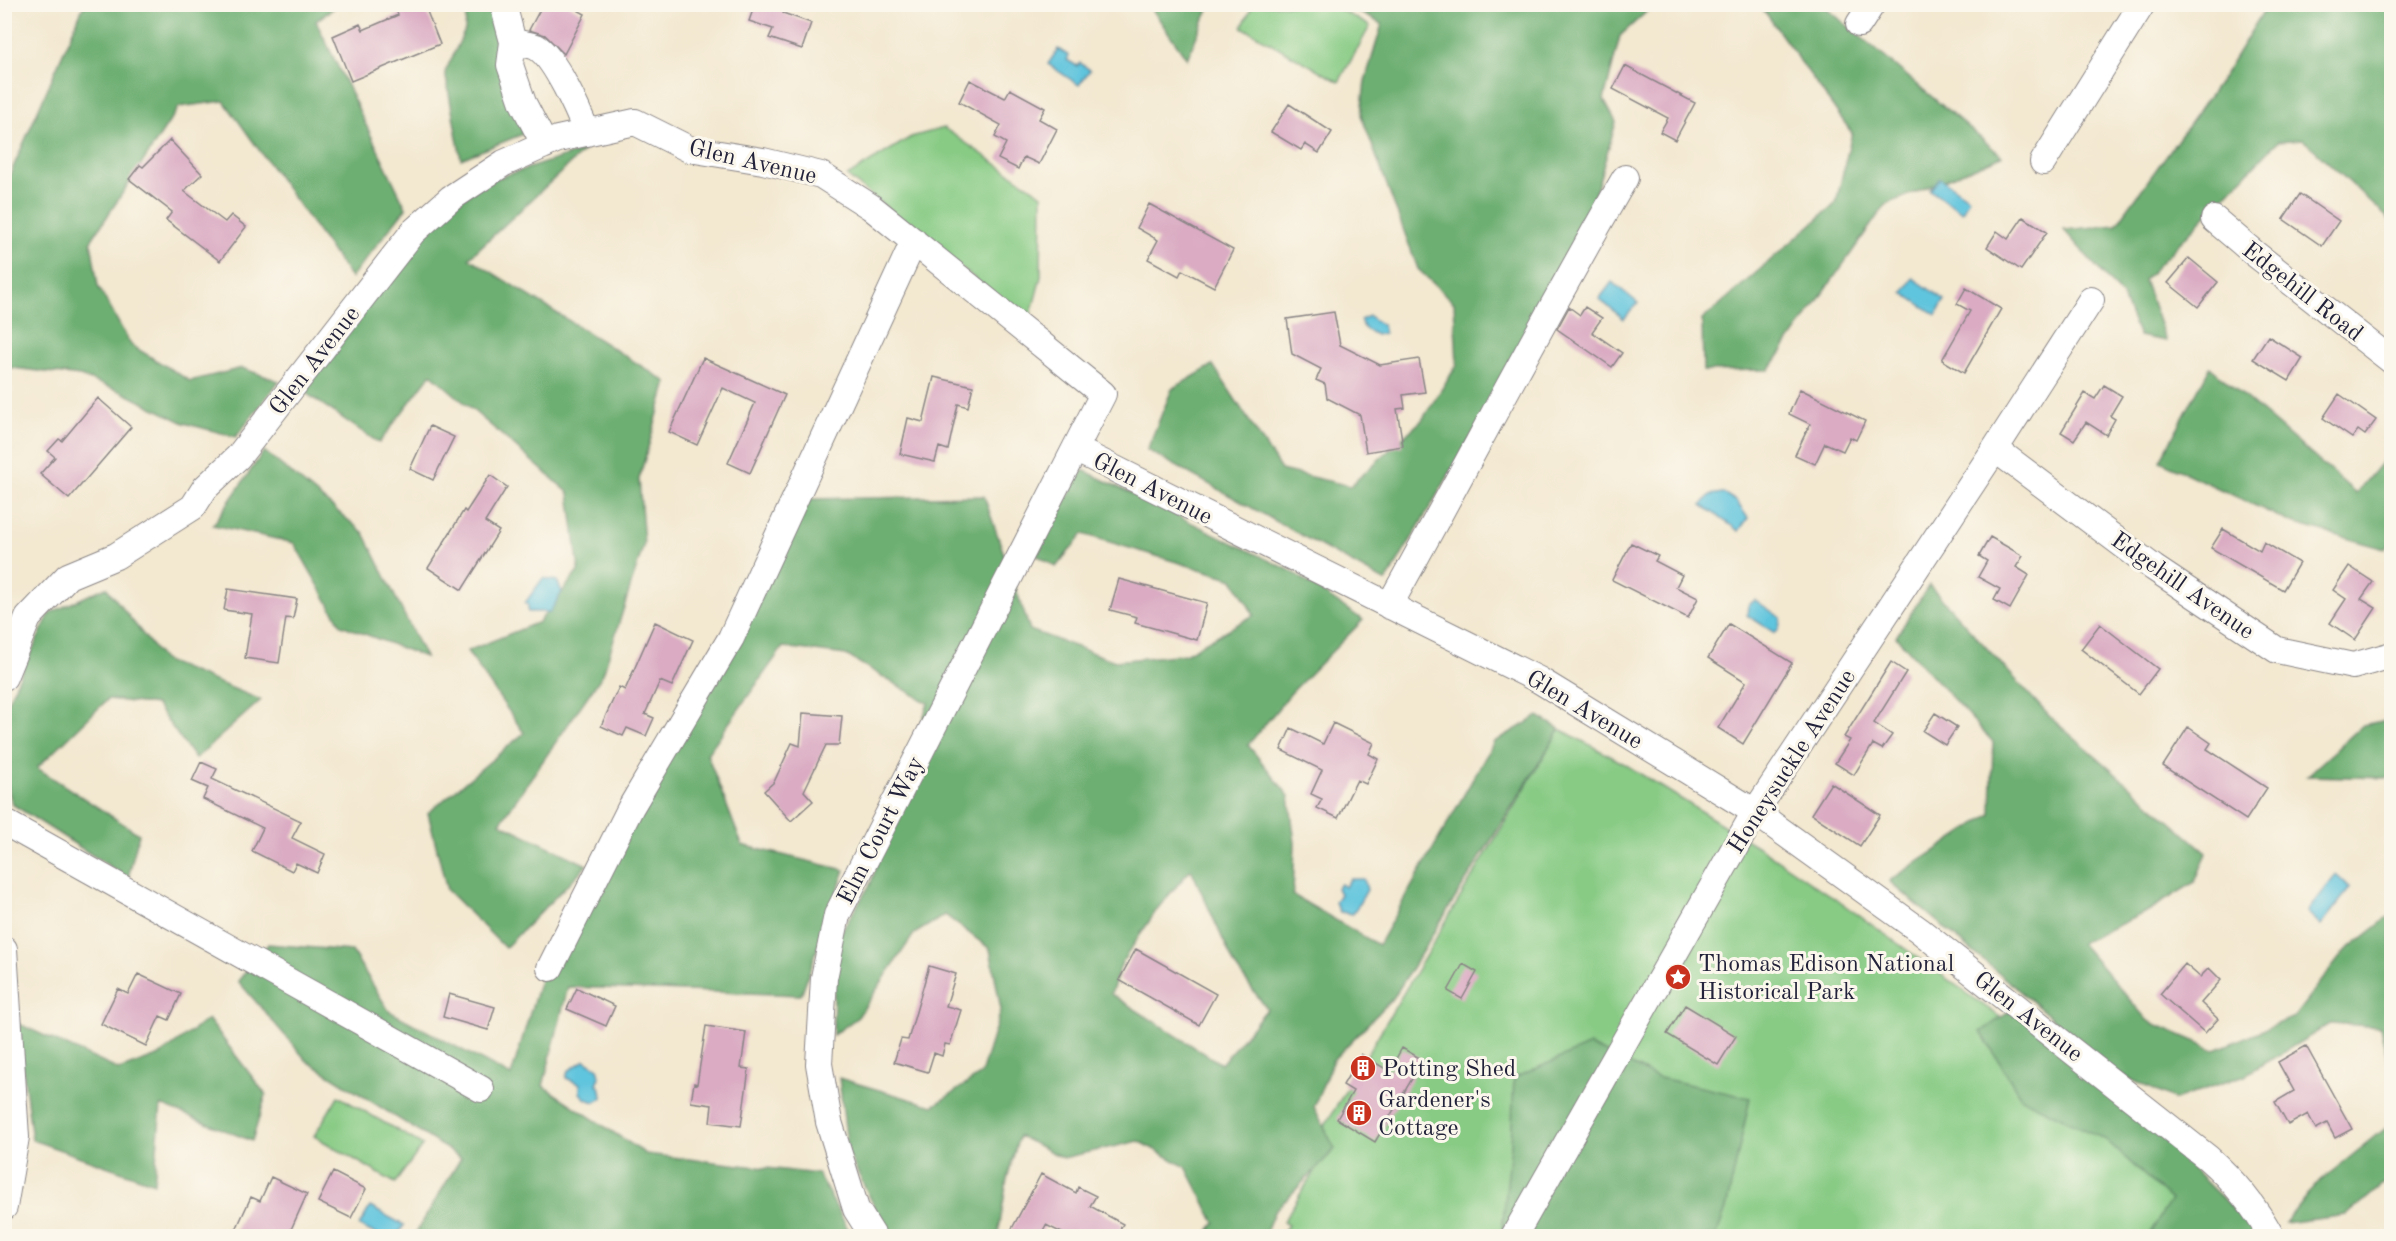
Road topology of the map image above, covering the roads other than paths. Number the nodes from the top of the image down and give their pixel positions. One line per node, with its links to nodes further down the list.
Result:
1 (503, 4): 3 (street)
2 (2142, 4): 6 (street)
3 (513, 42): 4 (street); 5 (street)
4 (586, 133): 5 (street, Glen Avenue); 9 (street, Glen Avenue)
5 (545, 145): 16 (street, Glen Avenue)
6 (2043, 162)
7 (1625, 178): 14 (street)
8 (2214, 219): 11 (street, Edgehill Road)
9 (914, 241): 12 (street, Glen Avenue); 20 (street)
10 (2091, 300): 13 (street, Honeysuckle Avenue)
11 (2391, 361)
12 (1075, 449): 14 (street, Glen Avenue); 23 (street, Elm Court Way)
13 (1995, 449): 15 (street, Edgehill Avenue); 17 (street, Honeysuckle Avenue)
14 (1389, 606): 17 (street, Glen Avenue)
15 (2391, 655)
16 (4, 677)
17 (1755, 812): 24 (street, Honeysuckle Avenue); 25 (street, Glen Avenue)
18 (4, 822): 21 (street)
19 (4, 949): 22 (street)
20 (550, 968)
21 (481, 1089)
22 (4, 1207)
23 (873, 1236)
24 (1514, 1236)
25 (2271, 1236)

